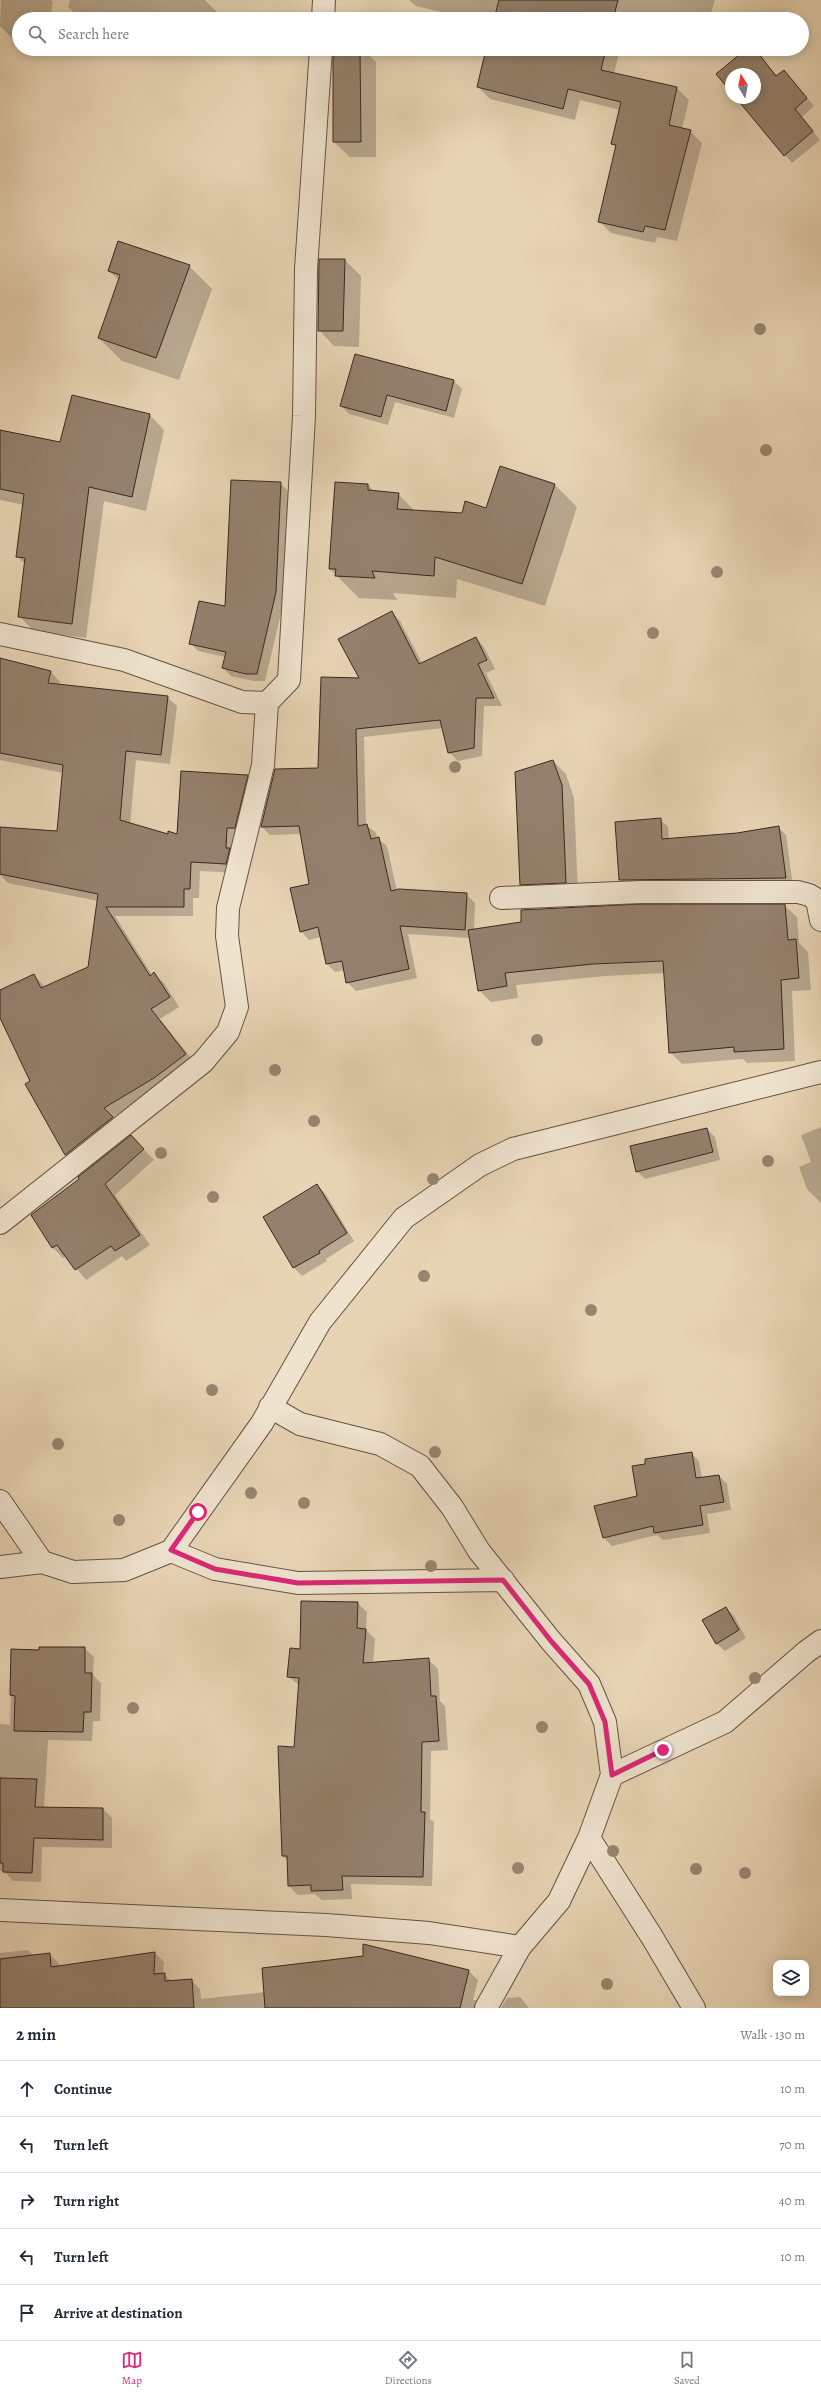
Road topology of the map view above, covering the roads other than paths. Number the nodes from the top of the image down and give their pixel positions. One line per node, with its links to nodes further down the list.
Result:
1 (324, 0): 2 (street)
2 (323, 12)
3 (321, 56): 5 (street)
4 (0, 634): 5 (street)
5 (267, 703): 9 (street)
6 (501, 898): 7 (street)
7 (821, 920)
8 (821, 1072): 10 (street)
9 (0, 1222)
10 (270, 1407): 12 (street); 15 (street)
11 (0, 1501): 13 (street)
12 (171, 1550): 13 (street); 15 (street)
13 (42, 1562): 14 (street)
14 (0, 1567)
15 (503, 1580): 17 (street)
16 (821, 1641): 17 (street)
17 (612, 1775): 18 (street)
18 (589, 1838): 20 (street); 22 (street)
19 (0, 1910): 20 (street)
20 (520, 1947): 21 (street)
21 (486, 2008)
22 (694, 2008)

